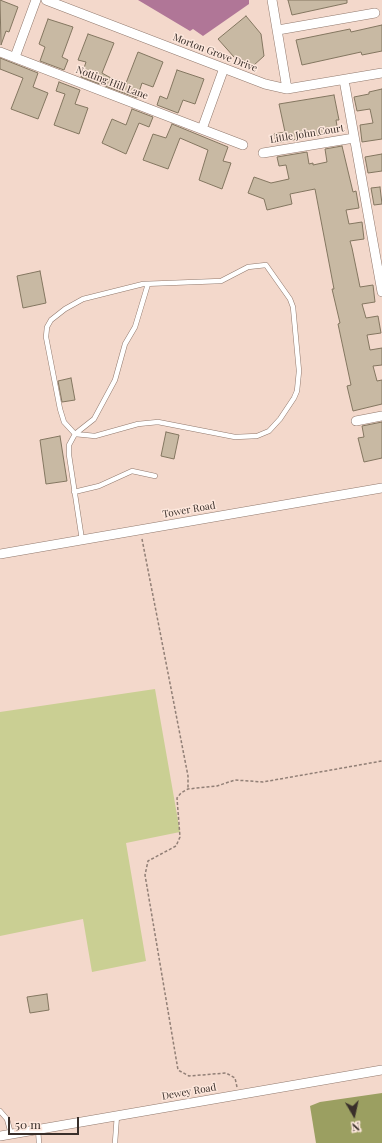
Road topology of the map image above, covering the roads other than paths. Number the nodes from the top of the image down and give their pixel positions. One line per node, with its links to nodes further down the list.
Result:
1 (36, 0): 7 (street)
2 (46, 0): 8 (street, Morton Grove Drive)
3 (272, 0): 5 (street)
4 (375, 13): 5 (street)
5 (278, 30): 11 (street)
6 (0, 52): 7 (street, Notting Hill Lane)
7 (15, 57): 12 (street, Notting Hill Lane)
8 (224, 68): 11 (street, Morton Grove Drive); 12 (street)
9 (382, 73): 10 (street, Morton Grove Drive)
10 (344, 80): 11 (street, Morton Grove Drive); 13 (street, Little John Court)
11 (287, 89)
12 (202, 129): 14 (street, Notting Hill Lane)
13 (354, 138): 15 (street, Little John Court); 17 (street, Little John Court)
14 (243, 145)
15 (263, 153)
16 (148, 284): 20 (lane); 20 (lane); 20 (lane)
17 (382, 292)
18 (382, 416): 19 (street)
19 (356, 421)
20 (75, 434): 23 (lane)
21 (155, 476): 23 (lane)
22 (382, 488): 24 (street, Tower Road)
23 (74, 492): 24 (lane)
24 (82, 540): 25 (street, Tower Road)
25 (0, 554)
26 (382, 1070): 28 (street, Dewey Road)
27 (0, 1111): 30 (lane)
28 (117, 1115): 29 (street, Dewey Road); 33 (lane)
29 (38, 1129): 30 (street, Dewey Road); 32 (lane)
30 (11, 1134): 31 (street, Dewey Road)
31 (0, 1136)
32 (39, 1143)
33 (115, 1143)

